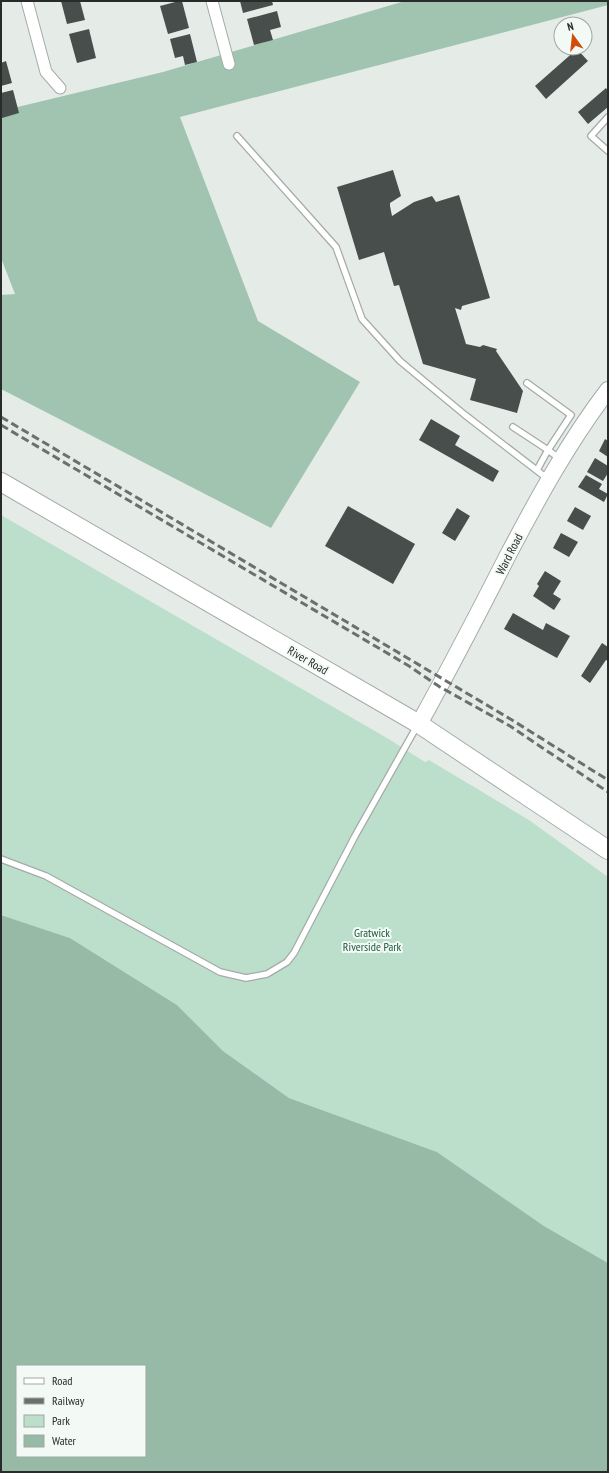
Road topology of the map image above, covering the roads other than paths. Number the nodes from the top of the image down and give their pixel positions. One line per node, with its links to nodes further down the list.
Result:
1 (26, 1): 4 (street)
2 (212, 1): 3 (street)
3 (229, 64)
4 (60, 88)
5 (608, 117): 7 (lane)
6 (237, 136): 14 (lane)
7 (608, 151)
8 (527, 383): 10 (lane)
9 (608, 390): 10 (main road, Ward Road)
10 (577, 420): 12 (lane); 13 (main road, Ward Road)
11 (513, 427): 12 (lane)
12 (548, 450): 13 (lane); 14 (lane)
13 (562, 460): 15 (main road, Ward Road)
14 (537, 470): 15 (lane)
15 (549, 480): 17 (main road, Ward Road)
16 (1, 482): 17 (main road, River Road)
17 (419, 724): 18 (main road, River Road); 19 (lane)
18 (608, 850)
19 (1, 859)

